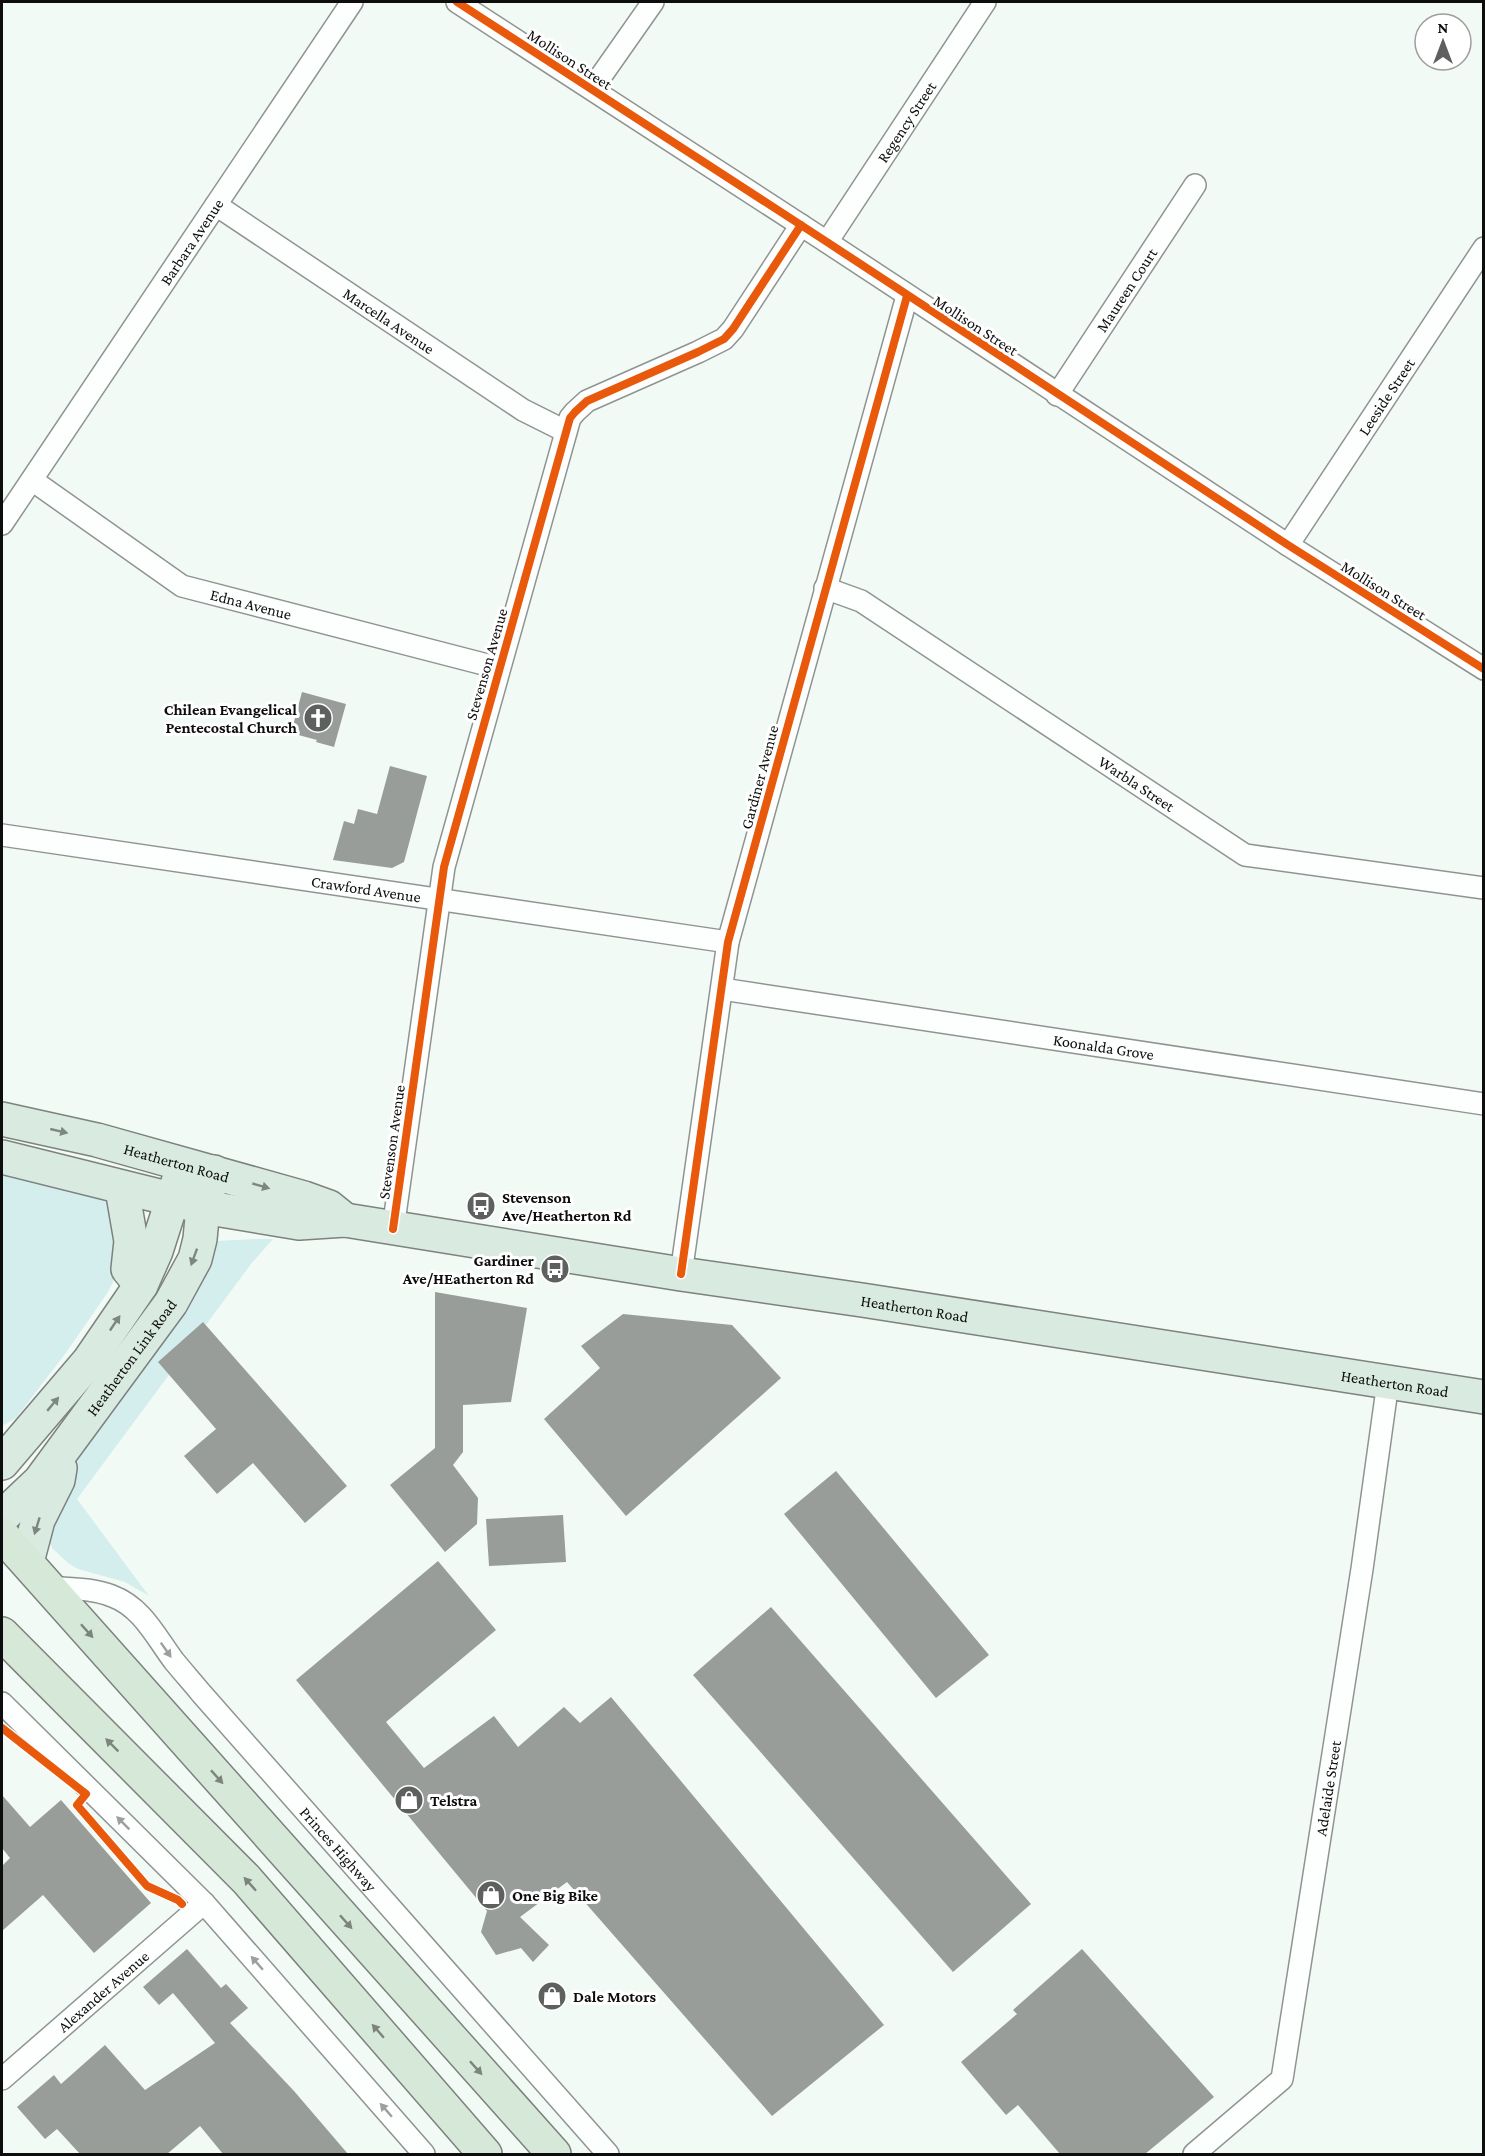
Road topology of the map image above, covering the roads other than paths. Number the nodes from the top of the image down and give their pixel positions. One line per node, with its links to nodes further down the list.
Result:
1 (352, 2): 7 (street, Barbara Avenue)
2 (457, 2): 5 (street, Mollison Street)
3 (653, 2): 5 (street)
4 (985, 2): 9 (street, Regency Street)
5 (592, 89): 8 (street, Mollison Street)
6 (1194, 184): 12 (street, Maureen Court)
7 (216, 205): 13 (street, Marcella Avenue); 14 (street, Barbara Avenue)
8 (801, 225): 9 (street, Mollison Street); 13 (street, Stevenson Avenue)
9 (828, 242): 11 (street, Mollison Street)
10 (1484, 248): 16 (street, Leeside Street)
11 (907, 296): 12 (street, Mollison Street); 17 (street, Gardiner Avenue)
12 (1057, 395): 16 (street, Mollison Street)
13 (565, 431): 18 (street, Stevenson Avenue)
14 (32, 480): 15 (street); 18 (street, Edna Avenue)
15 (2, 524)
16 (1288, 546): 19 (street, Mollison Street)
17 (825, 588): 21 (street, Warbla Street); 23 (street, Gardiner Avenue)
18 (499, 668): 22 (street, Stevenson Avenue)
19 (1484, 669)
20 (2, 835): 22 (street, Crawford Avenue)
21 (1484, 888)
22 (439, 900): 23 (street, Crawford Avenue); 33 (street, Stevenson Avenue)
23 (728, 942): 24 (street, Gardiner Avenue)
24 (722, 989): 25 (street, Koonalda Grove); 34 (street, Gardiner Avenue)
25 (1484, 1104)
26 (2, 1119): 28 (main road, Heatherton Road, one-way to 28)
27 (2, 1157): 29 (main road, Heatherton Road)
28 (199, 1168): 30 (main road, Heatherton Link Road); 31 (main road, Heatherton Link Road); 32 (main road, Heatherton Road, one-way to 32)
29 (123, 1189): 30 (main road, Heatherton Road); 35 (main road)
30 (172, 1199): 31 (main road, Heatherton Road); 35 (main road, Heatherton Link Road)
31 (203, 1207): 32 (main road, Heatherton Road); 39 (main road, Heatherton Link Road, one-way to 39)
32 (345, 1220): 33 (main road, Heatherton Road)
33 (393, 1229): 34 (main road, Heatherton Road)
34 (681, 1274): 36 (main road, Heatherton Road)
35 (141, 1285): 38 (main road, Heatherton Link Road, one-way to 35)
36 (1388, 1382): 37 (main road, Heatherton Road); 52 (street, Adelaide Street)
37 (1484, 1397)
38 (7, 1451)
39 (63, 1452): 40 (main road, Heatherton Link Road); 42 (main road, one-way to 42)
40 (2, 1517)
41 (2, 1535): 42 (highway)
42 (27, 1562): 43 (highway)
43 (48, 1587): 50 (highway, one-way to 50); 51 (street, Princes Highway, one-way to 51)
44 (2, 1634): 49 (highway, one-way to 44)
45 (2, 1703): 46 (street, one-way to 45)
46 (204, 1903): 47 (street, Alexander Avenue); 48 (street, one-way to 46)
47 (2, 2079)
48 (424, 2154)
49 (485, 2154)
50 (554, 2154)
51 (608, 2154)
52 (1194, 2154)

